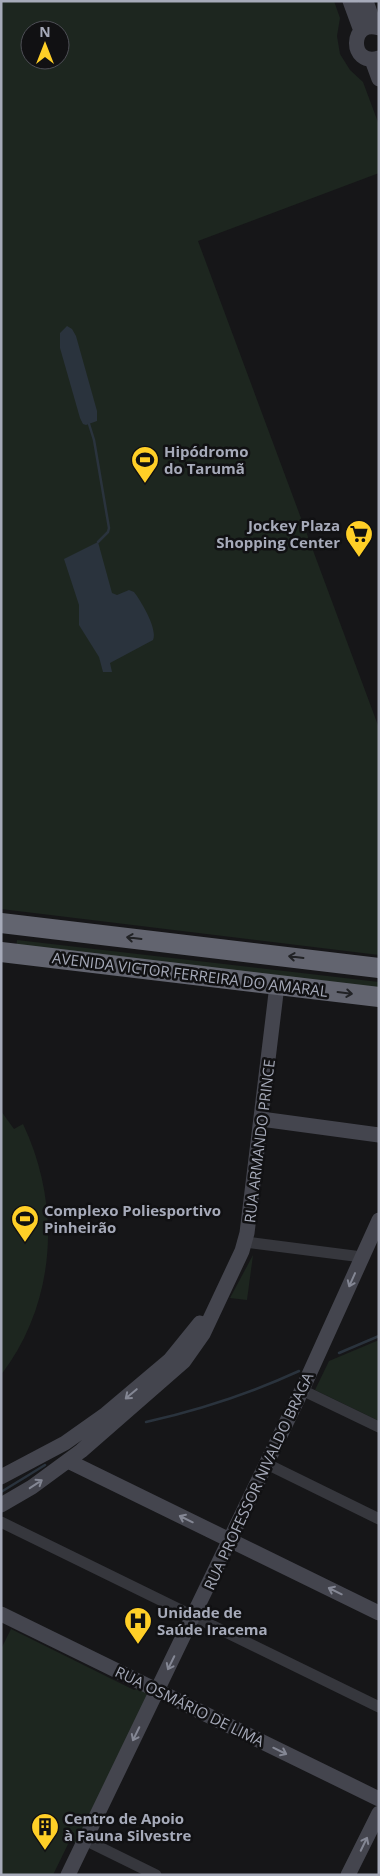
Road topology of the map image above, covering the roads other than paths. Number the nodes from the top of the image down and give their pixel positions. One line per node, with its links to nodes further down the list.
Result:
1 (350, 1): 3 (street)
2 (366, 1): 3 (street)
3 (372, 29): 4 (street)
4 (375, 59): 5 (street)
5 (379, 79)
6 (4, 926): 8 (highway, AVENIDA VICTOR FERREIRA DO AMARAL, one-way to 6)
7 (3, 950): 9 (highway, AVENIDA VICTOR FERREIRA DO AMARAL)
8 (379, 968)
9 (277, 985): 10 (highway, AVENIDA VICTOR FERREIRA DO AMARAL, one-way to 10); 11 (street, RUA ARMANDO PRINCE)
10 (379, 997)
11 (261, 1120): 12 (street); 14 (street, RUA ARMANDO PRINCE)
12 (379, 1135)
13 (379, 1220): 15 (street, RUA PROFESSOR NIVALDO BRAGA)
14 (245, 1242): 15 (street); 16 (street, RUA ARMANDO PRINCE)
15 (362, 1256): 17 (street, RUA PROFESSOR NIVALDO BRAGA, one-way to 17)
16 (222, 1293): 19 (street, RUA ARMANDO PRINCE); 21 (street, RUA ARMANDO PRINCE, one-way to 21)
17 (302, 1390): 18 (street); 20 (street, RUA PROFESSOR NIVALDO BRAGA)
18 (379, 1427)
19 (68, 1461): 22 (street, RUA ARMANDO PRINCE, one-way to 19); 25 (street, one-way to 19)
20 (267, 1464): 23 (street); 25 (street, RUA PROFESSOR NIVALDO BRAGA)
21 (1, 1477)
22 (1, 1505)
23 (379, 1519)
24 (1, 1522): 28 (street)
25 (230, 1540): 26 (street, one-way to 25); 28 (street, RUA PROFESSOR NIVALDO BRAGA)
26 (379, 1613)
27 (1, 1614): 29 (street, RUA OSMÁRIO DE LIMA)
28 (194, 1616): 29 (street, RUA PROFESSOR NIVALDO BRAGA, one-way to 29); 30 (street)
29 (158, 1691): 31 (street, RUA OSMÁRIO DE LIMA, one-way to 31); 33 (street, RUA PROFESSOR NIVALDO BRAGA, one-way to 33)
30 (379, 1707)
31 (379, 1799)
32 (379, 1813): 36 (street, one-way to 32)
33 (85, 1840): 34 (street, RUA PROFESSOR NIVALDO BRAGA); 35 (street)
34 (68, 1875)
35 (156, 1875)
36 (348, 1875)

